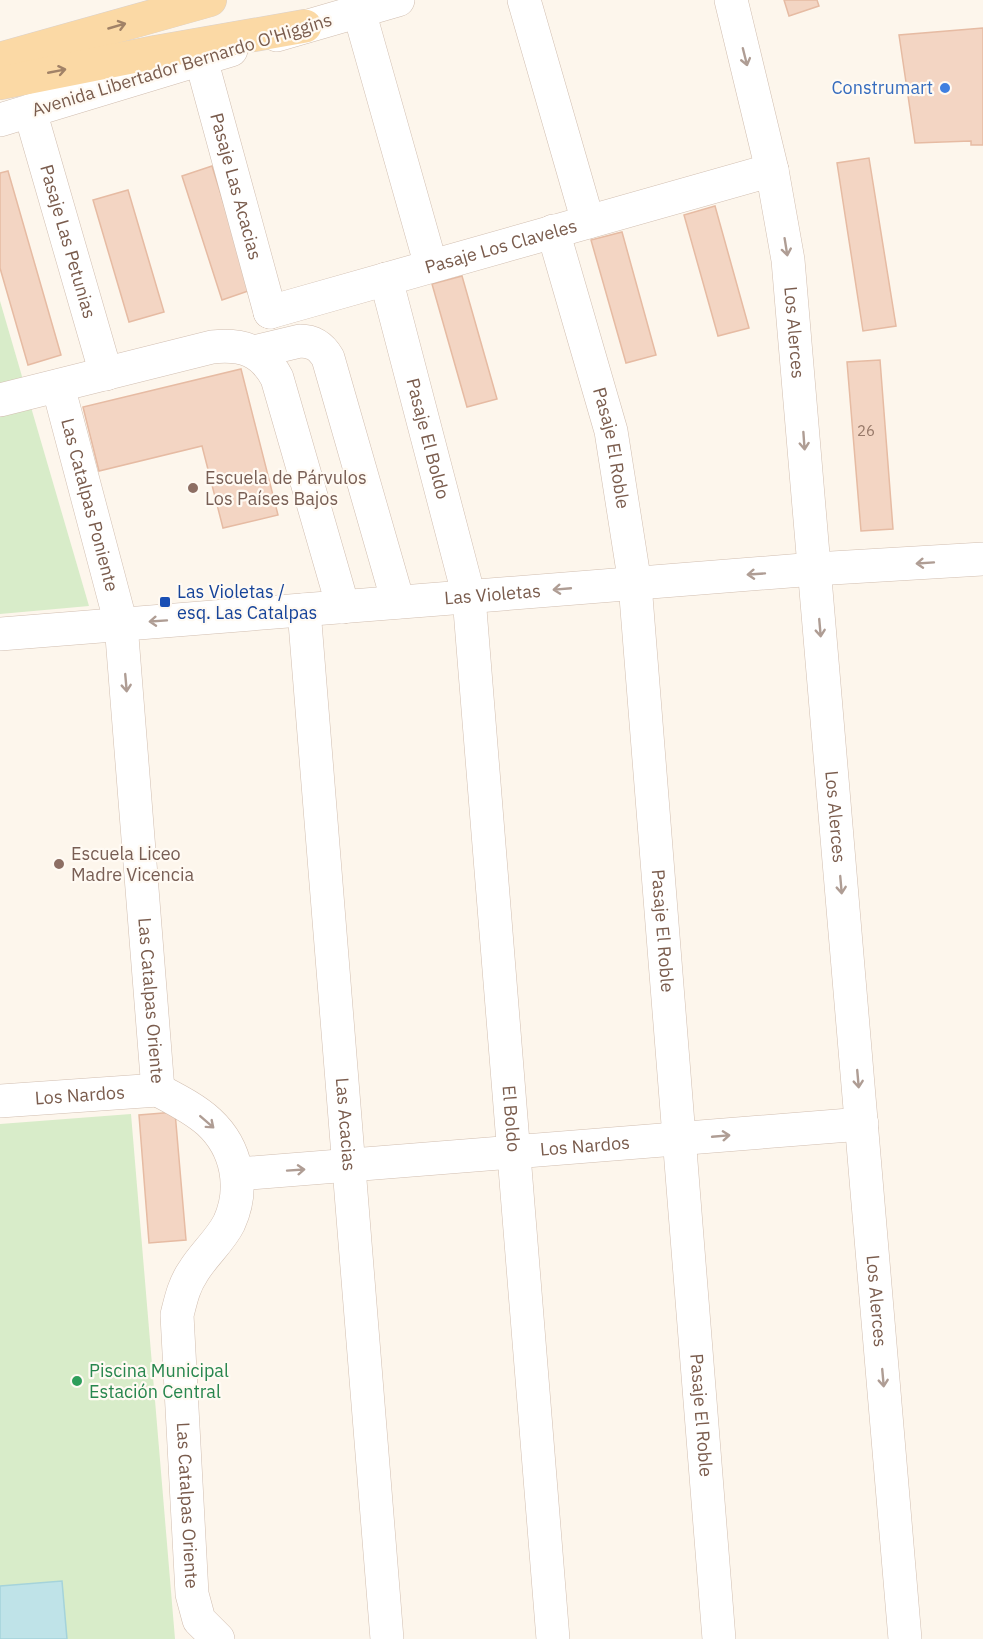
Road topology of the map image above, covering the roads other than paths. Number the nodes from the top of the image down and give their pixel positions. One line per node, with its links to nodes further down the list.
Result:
1 (210, 0): 7 (main road, one-way to 1)
2 (398, 0): 5 (street, Avenida Libertador Bernardo O'Higgins)
3 (524, 0): 12 (street)
4 (731, 0): 11 (street, Los Alerces, one-way to 11)
5 (359, 11): 6 (street, Avenida Libertador Bernardo O'Higgins); 14 (street)
6 (304, 26): 8 (street, Avenida Libertador Bernardo O'Higgins); 9 (main road, one-way to 6)
7 (0, 59)
8 (201, 59): 10 (street, Avenida Libertador Bernardo O'Higgins); 16 (street, Pasaje Las Acacias)
9 (0, 83)
10 (15, 116): 18 (street, Pasaje Las Petunias)
11 (772, 170): 12 (street, Pasaje Los Claveles); 22 (street, Los Alerces, one-way to 22)
12 (588, 222): 13 (street, Pasaje Los Claveles)
13 (553, 231): 14 (street, Pasaje Los Claveles); 23 (street, Pasaje El Roble)
14 (431, 266): 15 (street, Pasaje Los Claveles)
15 (386, 279): 16 (street, Pasaje Los Claveles); 24 (street, Pasaje El Boldo)
16 (270, 312): 17 (street)
17 (254, 352): 18 (street); 25 (street); 26 (street)
18 (106, 374): 19 (street)
19 (58, 386): 20 (street); 28 (street, Las Catalpas Poniente)
20 (0, 400)
21 (983, 559): 22 (street, Las Violetas, one-way to 22)
22 (815, 569): 23 (street, Las Violetas, one-way to 23); 32 (street, Los Alerces, one-way to 32)
23 (634, 584): 24 (street, Las Violetas, one-way to 24); 33 (street, Pasaje El Roble)
24 (469, 597): 25 (street, Las Violetas); 34 (street, El Boldo)
25 (398, 602): 26 (street, Las Violetas)
26 (343, 607): 27 (street, Las Violetas)
27 (304, 610): 28 (street, Las Violetas, one-way to 28); 35 (street, Las Acacias)
28 (121, 624): 29 (street, Las Violetas); 30 (street, Las Catalpas Oriente, one-way to 30)
29 (0, 634)
30 (158, 1090): 31 (street, Los Nardos); 36 (street, Las Catalpas Oriente, one-way to 36)
31 (0, 1101)
32 (862, 1124): 33 (street, Los Nardos, one-way to 32); 41 (street, Los Alerces, one-way to 41)
33 (679, 1140): 34 (street, Los Nardos); 40 (street, Pasaje El Roble)
34 (514, 1153): 35 (street, Los Nardos); 39 (street, El Boldo)
35 (349, 1166): 36 (street, Los Nardos, one-way to 35); 38 (street, Las Acacias)
36 (238, 1174): 37 (street, Las Catalpas Oriente)
37 (218, 1639)
38 (387, 1639)
39 (553, 1639)
40 (719, 1639)
41 (905, 1639)

